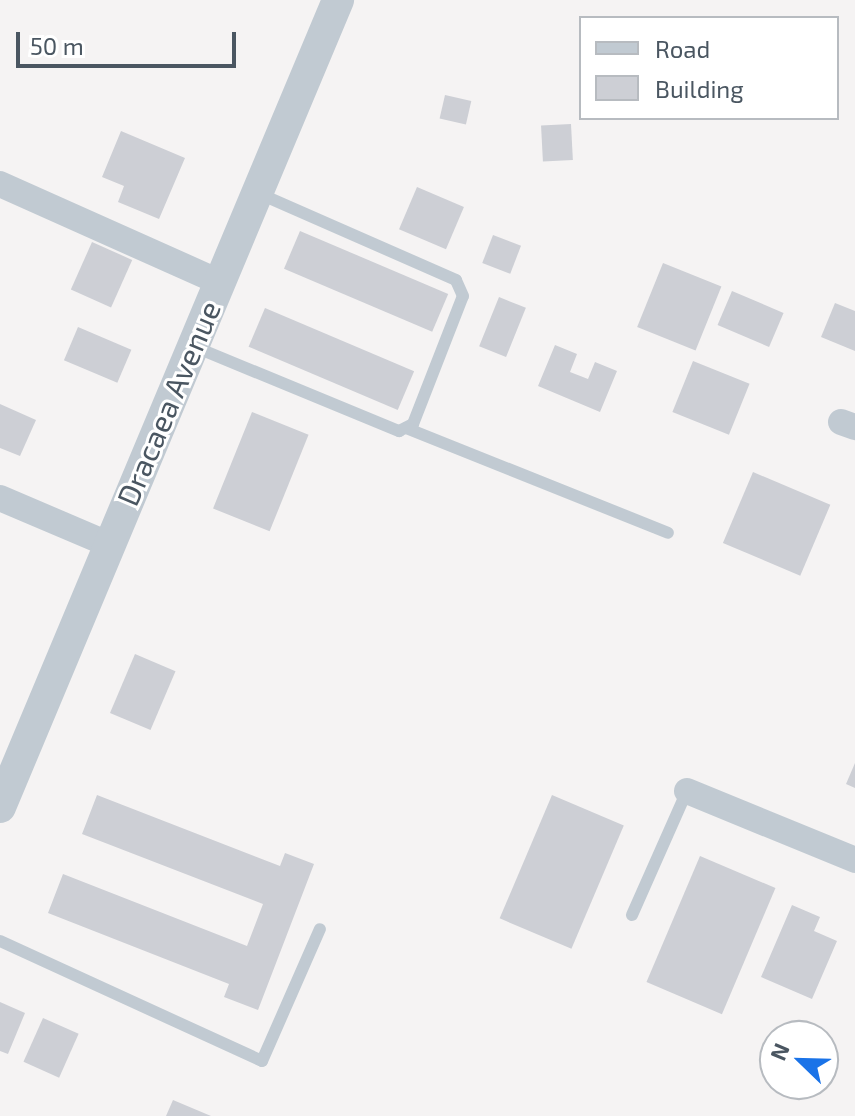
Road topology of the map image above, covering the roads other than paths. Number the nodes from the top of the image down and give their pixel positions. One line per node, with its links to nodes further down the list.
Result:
1 (338, 0): 3 (street, Dracaea Avenue)
2 (0, 184): 4 (street)
3 (256, 192): 4 (street, Dracaea Avenue); 6 (lane)
4 (219, 282): 5 (street, Dracaea Avenue)
5 (192, 346): 6 (lane); 9 (street, Dracaea Avenue)
6 (406, 428): 8 (lane)
7 (0, 498): 9 (street)
8 (668, 533)
9 (108, 544): 11 (street, Dracaea Avenue)
10 (687, 791): 12 (street); 13 (lane)
11 (0, 807)
12 (855, 860)
13 (632, 915)
14 (320, 929): 15 (lane)
15 (0, 941)

